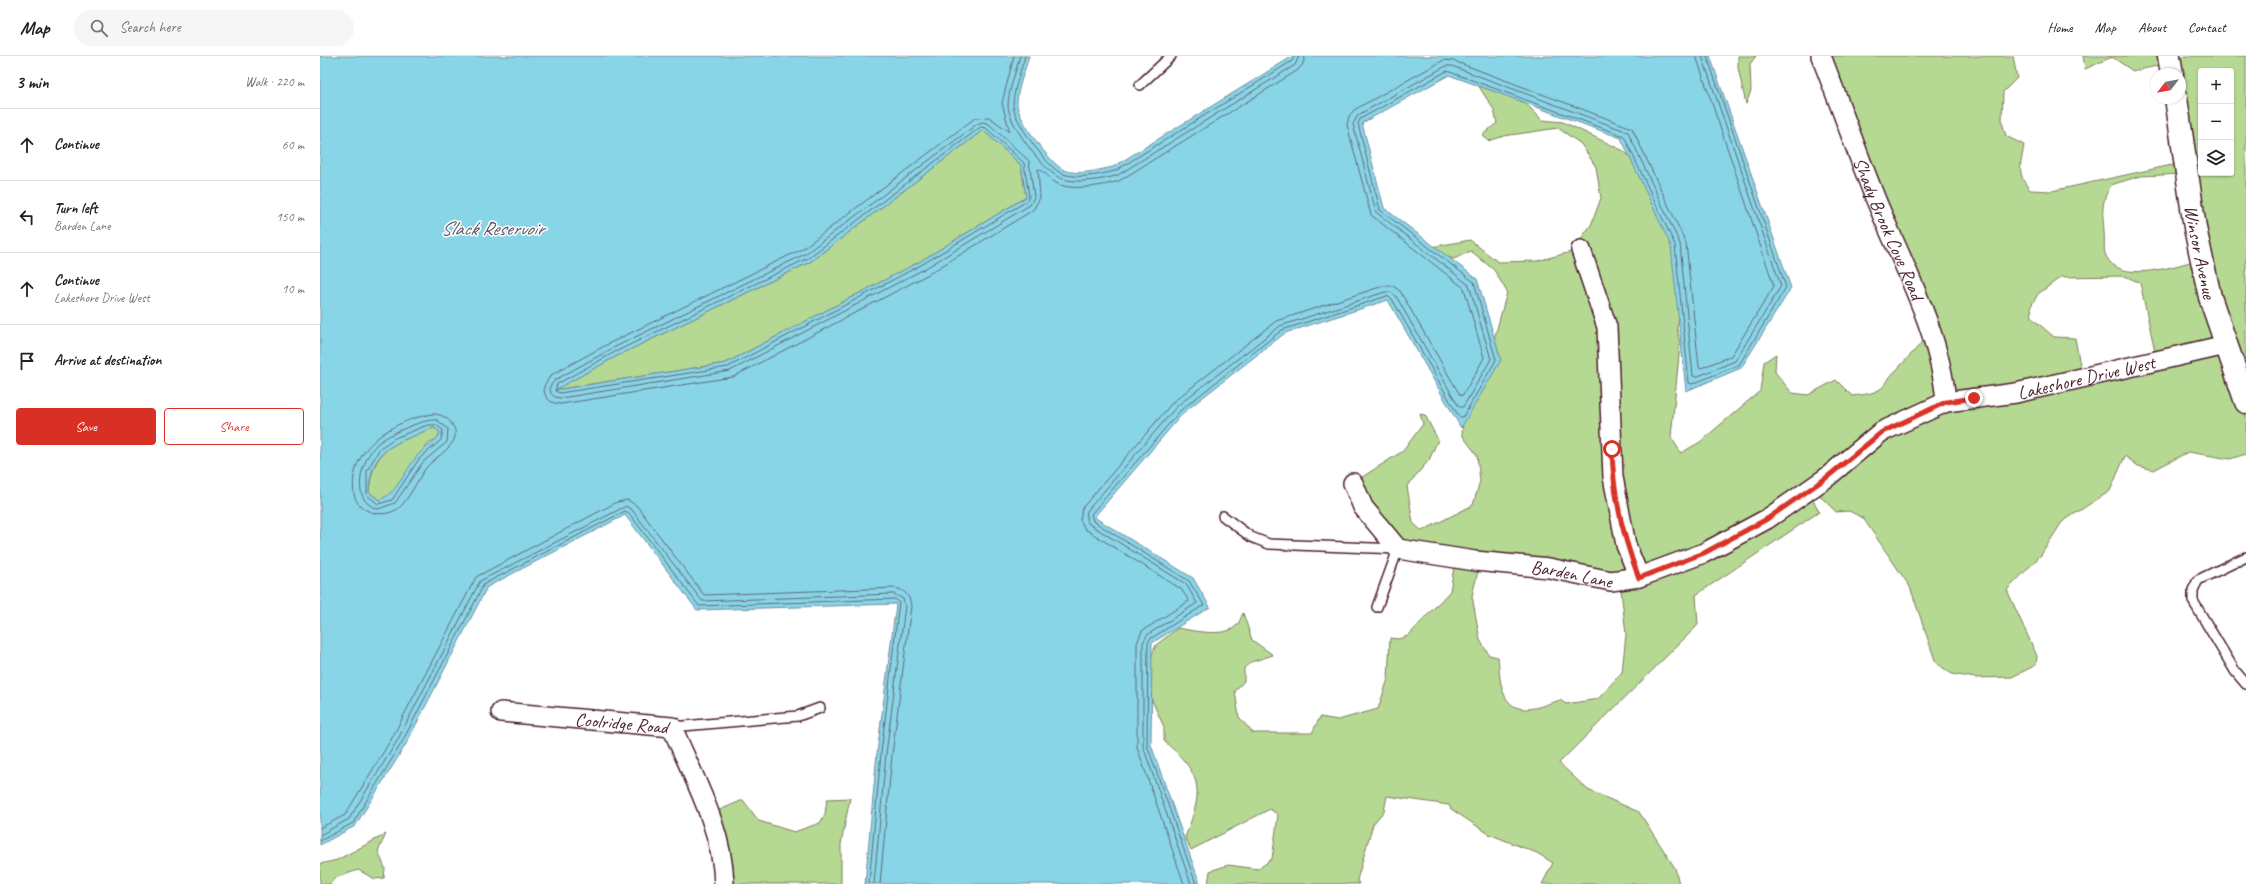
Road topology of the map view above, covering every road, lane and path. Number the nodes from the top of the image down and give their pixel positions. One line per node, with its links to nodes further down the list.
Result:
1 (1171, 56): 5 (lane)
2 (1821, 56): 9 (street, Shady Brook Cove Road)
3 (2169, 56): 4 (street)
4 (2171, 68)
5 (1140, 85)
6 (2177, 104): 8 (street, Winsor Avenue)
7 (1581, 250): 15 (street)
8 (2226, 345): 9 (street, Lakeshore Drive West); 10 (street, Winsor Avenue)
9 (1946, 402): 15 (street, Barden Lane)
10 (2246, 402)
11 (1353, 483): 13 (street)
12 (1223, 516): 13 (lane)
13 (1398, 549): 15 (street, Barden Lane); 16 (lane)
14 (2246, 557): 17 (lane)
15 (1639, 578)
16 (1377, 606)
17 (2246, 684)
18 (820, 708): 20 (lane)
19 (501, 712): 20 (street, Coolridge Road)
20 (672, 727): 21 (street, Coolridge Road)
21 (724, 884)

